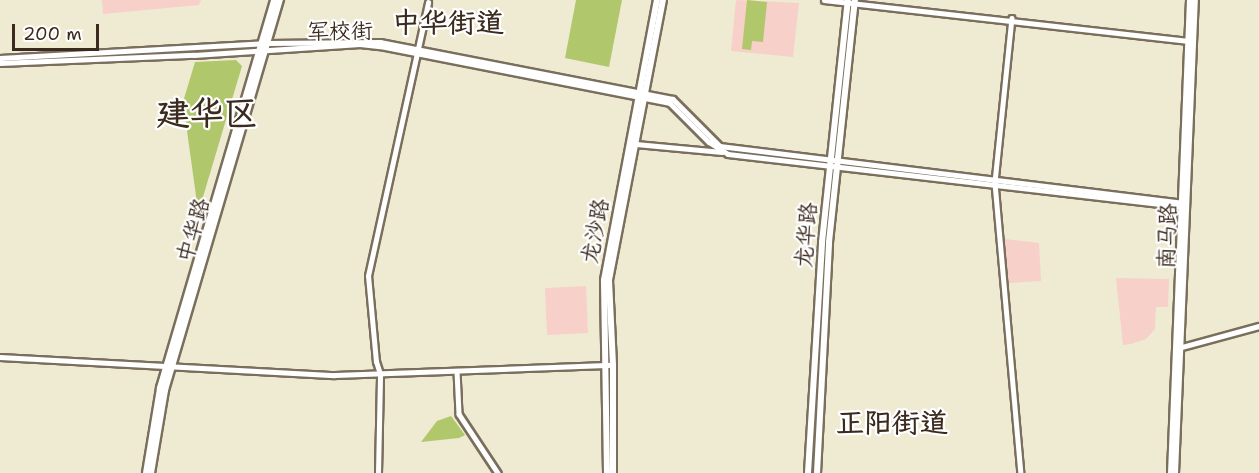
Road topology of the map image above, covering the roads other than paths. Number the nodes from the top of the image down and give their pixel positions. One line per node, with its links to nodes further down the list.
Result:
1 (274, 0): 12 (main road, 中华路)
2 (280, 0): 12 (main road, 中华路)
3 (657, 0): 17 (main road, 龙沙路)
4 (663, 0): 17 (main road, 龙沙路)
5 (824, 0): 8 (main road)
6 (1190, 0): 11 (main road, 南马路)
7 (1195, 0): 11 (main road, 南马路)
8 (852, 2): 10 (main road); 21 (main road, 龙华路)
9 (428, 3): 14 (main road)
10 (1012, 19): 11 (main road); 22 (main road)
11 (1191, 41): 23 (main road, 南马路)
12 (265, 43): 13 (main road, 中华路); 14 (main road, 军校街); 15 (main road, 军校街)
13 (262, 51): 14 (main road, 军校街); 16 (main road, 军校街); 28 (main road, 中华路)
14 (418, 52): 17 (main road, 军校街); 30 (main road)
15 (0, 58)
16 (0, 63)
17 (643, 95): 18 (main road, 龙沙路); 20 (main road, 军校街); 20 (main road, 军校街); 27 (main road, 龙沙路)
18 (636, 144): 20 (main road); 27 (main road, 龙沙路)
19 (692, 149): 20 (main road)
20 (725, 151): 21 (main road)
21 (834, 163): 22 (main road); 37 (main road, 龙华路); 38 (main road, 龙华路)
22 (995, 181): 23 (main road); 39 (main road)
23 (1184, 205): 25 (main road, 南马路)
24 (1259, 326): 25 (main road)
25 (1178, 348): 40 (main road, 南马路); 41 (main road, 南马路)
26 (0, 357): 28 (main road)
27 (610, 365): 29 (main road); 35 (main road, 龙沙路); 36 (main road, 龙沙路)
28 (169, 367): 30 (main road); 31 (main road, 中华路); 32 (main road, 中华路)
29 (457, 371): 30 (main road); 34 (main road)
30 (380, 374): 33 (main road)
31 (146, 473)
32 (151, 473)
33 (378, 473)
34 (498, 473)
35 (607, 473)
36 (613, 473)
37 (808, 473)
38 (817, 473)
39 (1021, 473)
40 (1171, 473)
41 (1175, 473)

